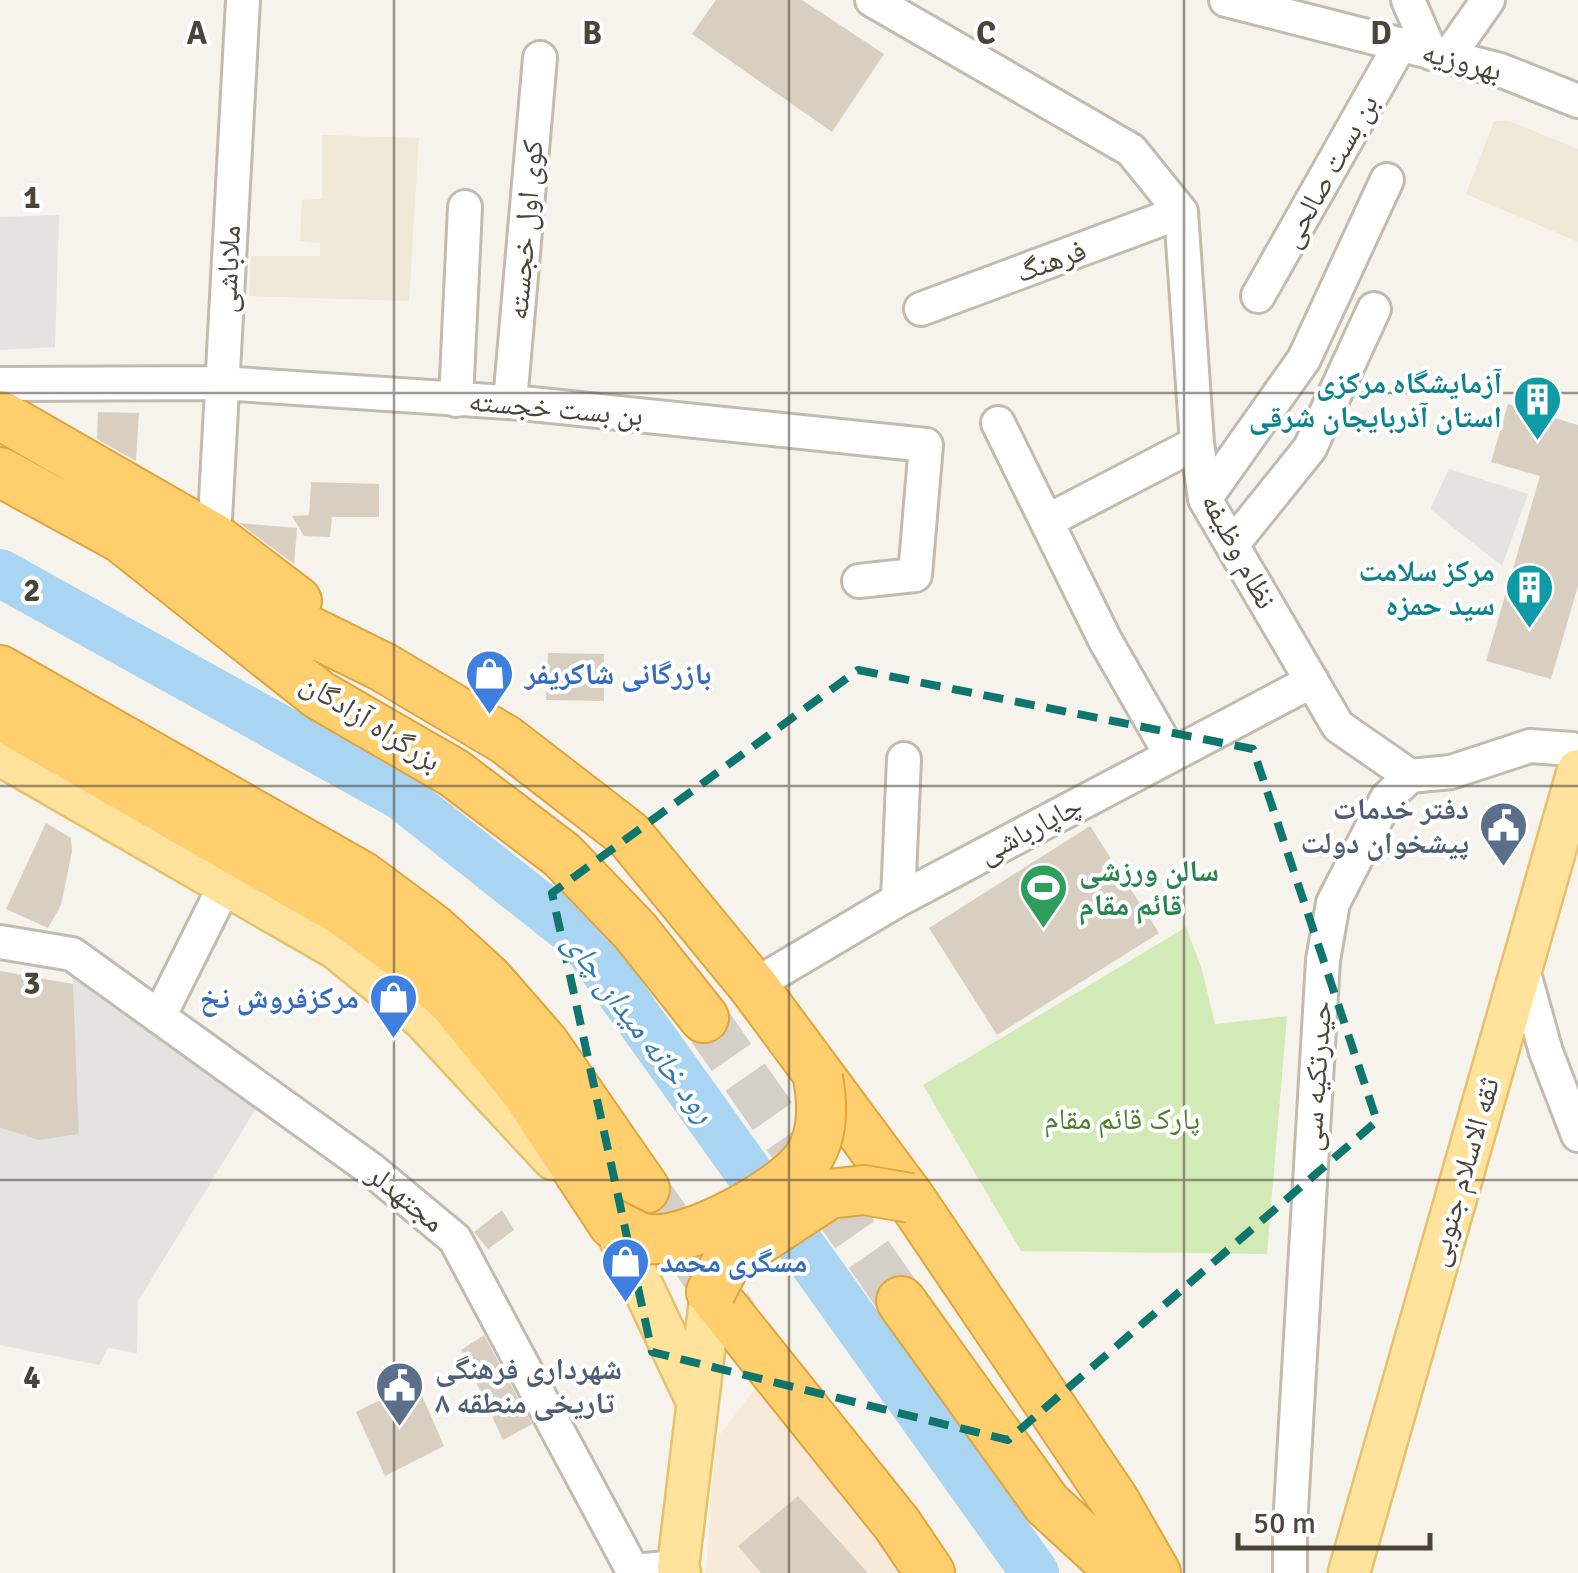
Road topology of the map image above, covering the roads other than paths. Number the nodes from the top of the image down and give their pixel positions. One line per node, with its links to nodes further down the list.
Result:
1 (244, 0): 15 (street, ملاباشی)
2 (872, 0): 11 (street)
3 (1226, 0): 6 (street, بهروزیه)
4 (1408, 0): 6 (street)
5 (1488, 0): 6 (street, بن بست صالحی)
6 (1426, 51): 8 (street, بهروزیه); 12 (street, بن بست صالحی)
7 (540, 58): 18 (street, کوی اول خجسته)
8 (1578, 100)
9 (1386, 180): 23 (street)
10 (465, 207): 17 (street)
11 (1181, 212): 13 (street, فرهنگ); 21 (street, نظام وظیفه)
12 (1258, 296)
13 (921, 309)
14 (1374, 309): 27 (street)
15 (221, 383): 16 (street, بن بست خجسته); 17 (street, بن بست خجسته); 26 (street, ملاباشی)
16 (0, 384)
17 (456, 400): 18 (street, بن بست خجسته)
18 (510, 402): 28 (street, بن بست خجسته)
19 (0, 415): 26 (highway)
20 (998, 423): 24 (street)
21 (1197, 443): 23 (street, نظام وظیفه); 24 (street)
22 (0, 472): 25 (highway, بزرگراه آزادگان)
23 (1205, 499): 27 (street, نظام وظیفه)
24 (1047, 521): 35 (street)
25 (122, 538): 29 (highway); 45 (highway, بزرگراه آزادگان)
26 (214, 538): 29 (highway)
27 (1232, 545): 31 (street, نظام وظیفه)
28 (859, 581)
29 (383, 667): 43 (highway)
30 (0, 670): 48 (highway)
31 (1312, 682): 35 (street, چاپارباشی); 38 (street, نظام وظیفه)
32 (0, 715): 50 (highway)
33 (1578, 752): 38 (street)
34 (0, 755): 39 (main road)
35 (1170, 755): 40 (street, چاپارباشی)
36 (904, 760): 40 (street)
37 (1578, 770): 42 (main road, ثقه الاسلام جنوبی)
38 (1410, 776): 60 (street, حیدرتکیه سی)
39 (225, 885): 44 (street); 50 (main road)
40 (898, 900): 43 (street, چاپارباشی)
41 (0, 942): 44 (street, مجتهدلر)
42 (1522, 966): 47 (street); 61 (main road, ثقه الاسلام جنوبی)
43 (753, 986): 46 (highway)
44 (159, 1017): 55 (street, مجتهدلر)
45 (704, 1018)
46 (818, 1078): 49 (highway); 50 (highway, bridge)
47 (1578, 1135)
48 (645, 1189)
49 (910, 1198): 51 (highway, bridge); 54 (highway)
50 (613, 1224): 53 (main road)
51 (710, 1292): 53 (main road); 56 (highway)
52 (901, 1301): 57 (highway)
53 (696, 1399): 55 (main road)
54 (1114, 1500): 58 (highway); 59 (main road)
55 (679, 1570)
56 (930, 1573)
57 (1122, 1573)
58 (1156, 1573)
59 (1180, 1573)
60 (1290, 1573)
61 (1348, 1573)

